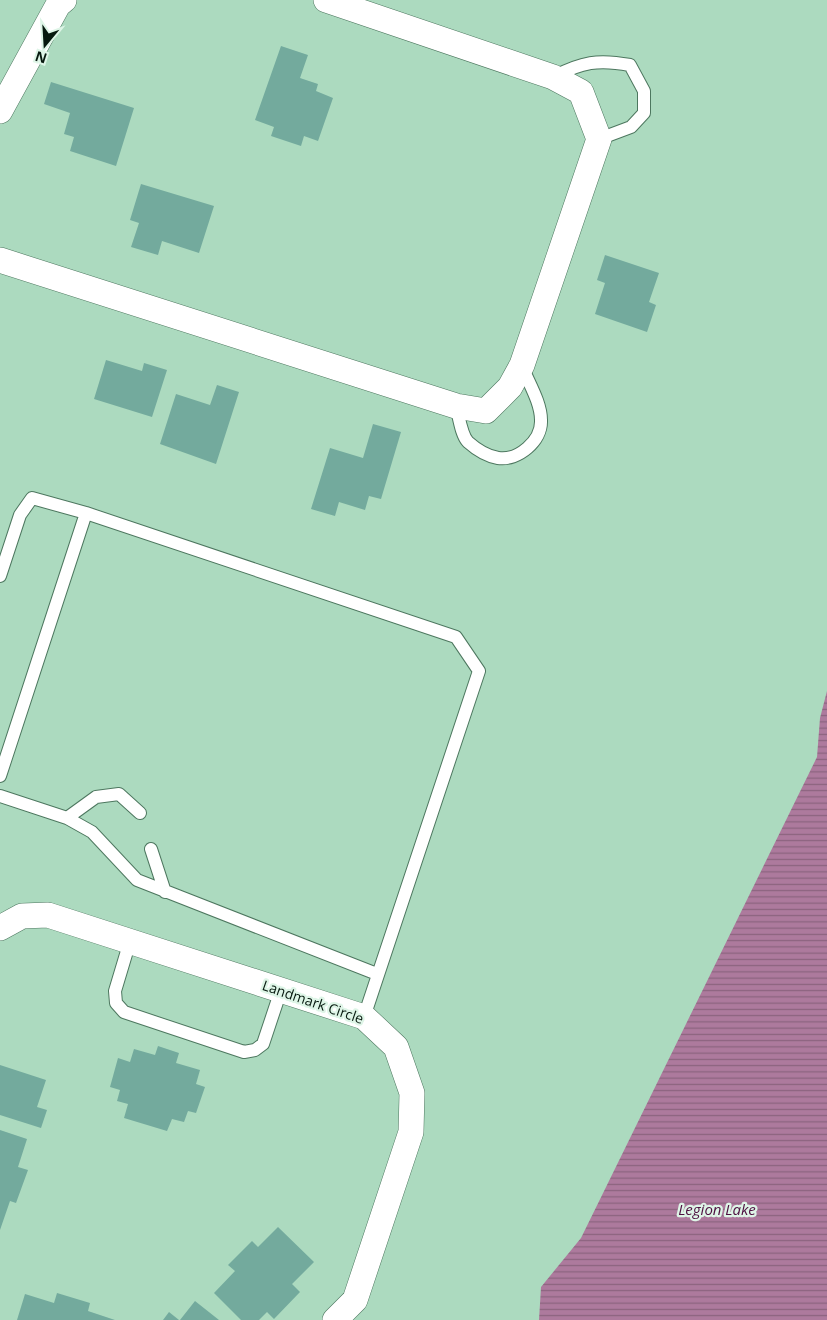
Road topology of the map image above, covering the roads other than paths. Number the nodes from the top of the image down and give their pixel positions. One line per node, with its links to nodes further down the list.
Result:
1 (64, 0): 4 (street)
2 (326, 0): 3 (street)
3 (553, 77): 5 (street); 5 (lane)
4 (0, 112)
5 (599, 139): 7 (street)
6 (0, 260): 8 (street)
7 (522, 365): 8 (street); 8 (lane)
8 (456, 406)
9 (86, 513): 10 (lane); 11 (lane); 19 (lane)
10 (0, 576)
11 (0, 776)
12 (0, 796): 14 (lane)
13 (140, 813): 14 (lane)
14 (67, 818): 16 (lane)
15 (151, 849): 16 (lane)
16 (165, 892): 19 (lane)
17 (0, 928): 18 (street, Landmark Circle)
18 (130, 941): 20 (street, Landmark Circle); 20 (lane)
19 (377, 974): 21 (lane)
20 (281, 990): 21 (street, Landmark Circle)
21 (364, 1017): 22 (street, Landmark Circle)
22 (335, 1320)

